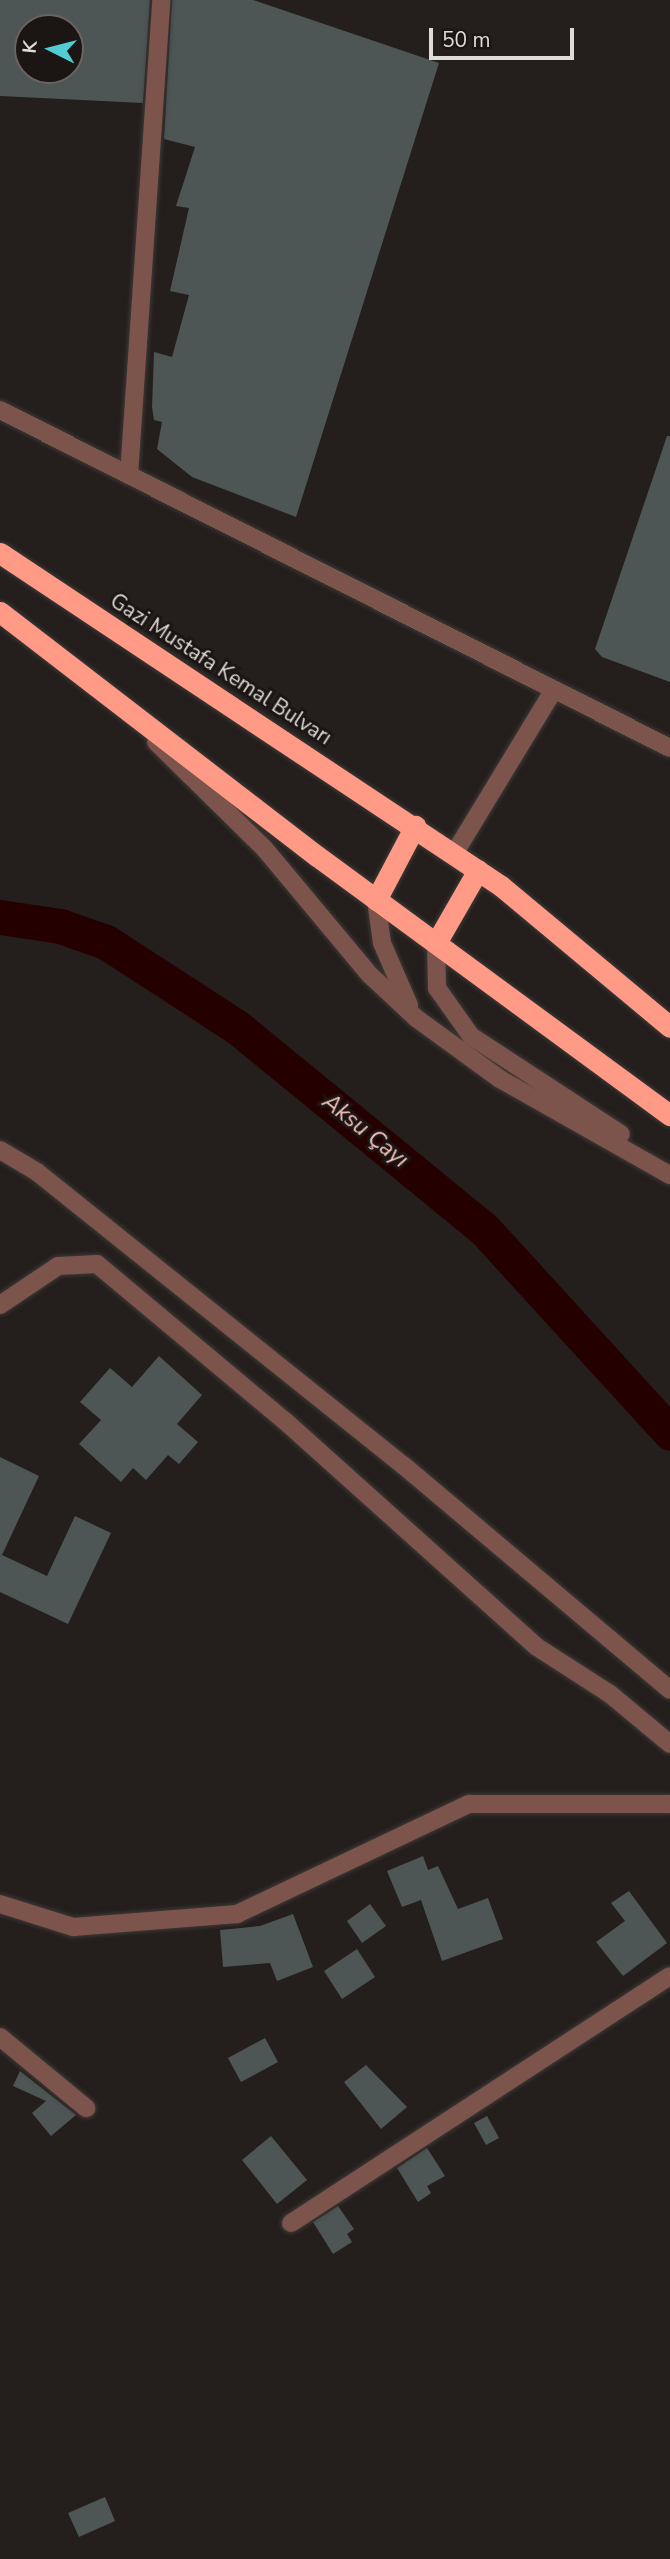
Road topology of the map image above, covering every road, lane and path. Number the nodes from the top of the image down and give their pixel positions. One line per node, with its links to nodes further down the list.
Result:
1 (161, 0): 3 (street)
2 (0, 410): 3 (street)
3 (129, 475): 7 (street)
4 (0, 553): 9 (highway, Gazi Mustafa Kemal Bulvarı)
5 (0, 612): 6 (highway)
6 (98, 686): 12 (highway); 14 (street)
7 (553, 691): 8 (street); 10 (street)
8 (670, 748)
9 (408, 822): 10 (highway, Gazi Mustafa Kemal Bulvarı); 12 (highway)
10 (454, 853): 11 (highway, Gazi Mustafa Kemal Bulvarı)
11 (478, 870): 13 (highway); 15 (highway, Gazi Mustafa Kemal Bulvarı)
12 (376, 900): 13 (highway); 14 (street)
13 (436, 943): 16 (highway); 18 (street)
14 (416, 1018): 19 (street)
15 (670, 1027)
16 (670, 1115)
17 (0, 1150): 21 (street)
18 (670, 1166)
19 (670, 1175)
20 (0, 1306): 22 (street)
21 (670, 1690)
22 (670, 1744)
23 (670, 1804): 24 (street)
24 (0, 1904)
25 (670, 1976): 28 (street)
26 (0, 2037): 27 (street)
27 (86, 2108)
28 (291, 2223)

